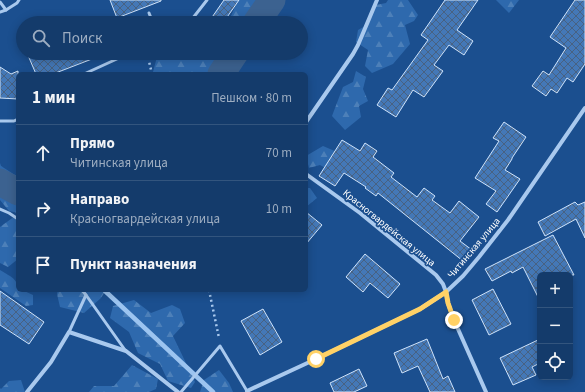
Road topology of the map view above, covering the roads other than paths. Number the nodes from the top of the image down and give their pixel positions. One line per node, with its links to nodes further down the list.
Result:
1 (19, 0): 5 (lane)
2 (207, 0): 9 (lane)
3 (377, 0): 13 (street)
4 (0, 2): 5 (lane)
5 (6, 10): 6 (lane)
6 (0, 12)
7 (149, 13): 8 (lane)
8 (150, 16)
9 (194, 16)
10 (115, 60): 11 (lane)
11 (88, 72)
12 (585, 108): 20 (street, Читинская улица)
13 (308, 119)
14 (16, 120): 15 (lane)
15 (0, 121)
16 (308, 175): 20 (street, Красногвардейская улица)
17 (0, 209): 18 (lane)
18 (16, 217)
19 (84, 292): 21 (lane)
20 (446, 292): 24 (street, Читинская улица); 27 (street, Красногвардейская улица)
21 (86, 295): 22 (lane); 23 (lane)
22 (69, 332): 23 (street); 25 (street)
23 (126, 351): 26 (street)
24 (247, 391): 26 (lane)
25 (27, 392)
26 (179, 392)
27 (486, 392)

